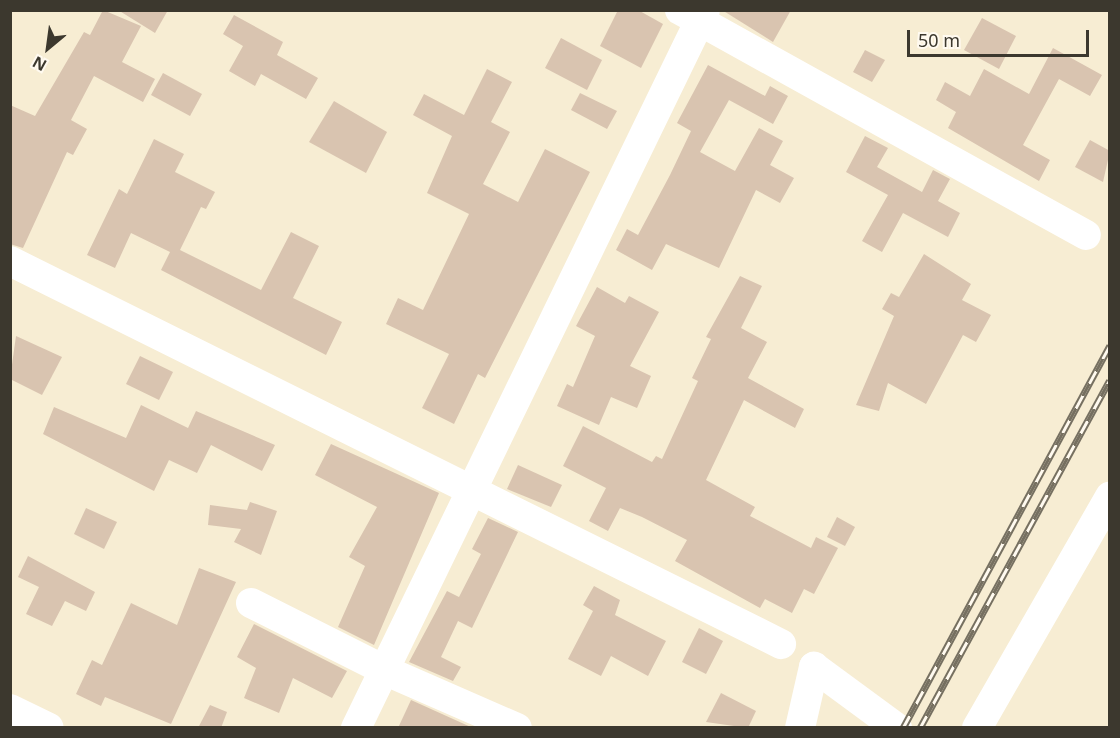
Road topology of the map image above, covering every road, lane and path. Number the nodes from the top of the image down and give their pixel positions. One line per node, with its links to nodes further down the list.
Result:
1 (695, 14): 2 (street); 4 (street)
2 (1086, 235)
3 (10, 261): 4 (street)
4 (472, 490): 7 (street); 8 (street)
5 (1110, 497): 15 (street)
6 (251, 603): 8 (street)
7 (781, 644)
8 (384, 670): 11 (street); 12 (street)
9 (10, 709): 10 (street)
10 (49, 728)
11 (356, 728)
12 (516, 728)
13 (800, 728): 14 (street)
14 (897, 728)
15 (977, 728)

